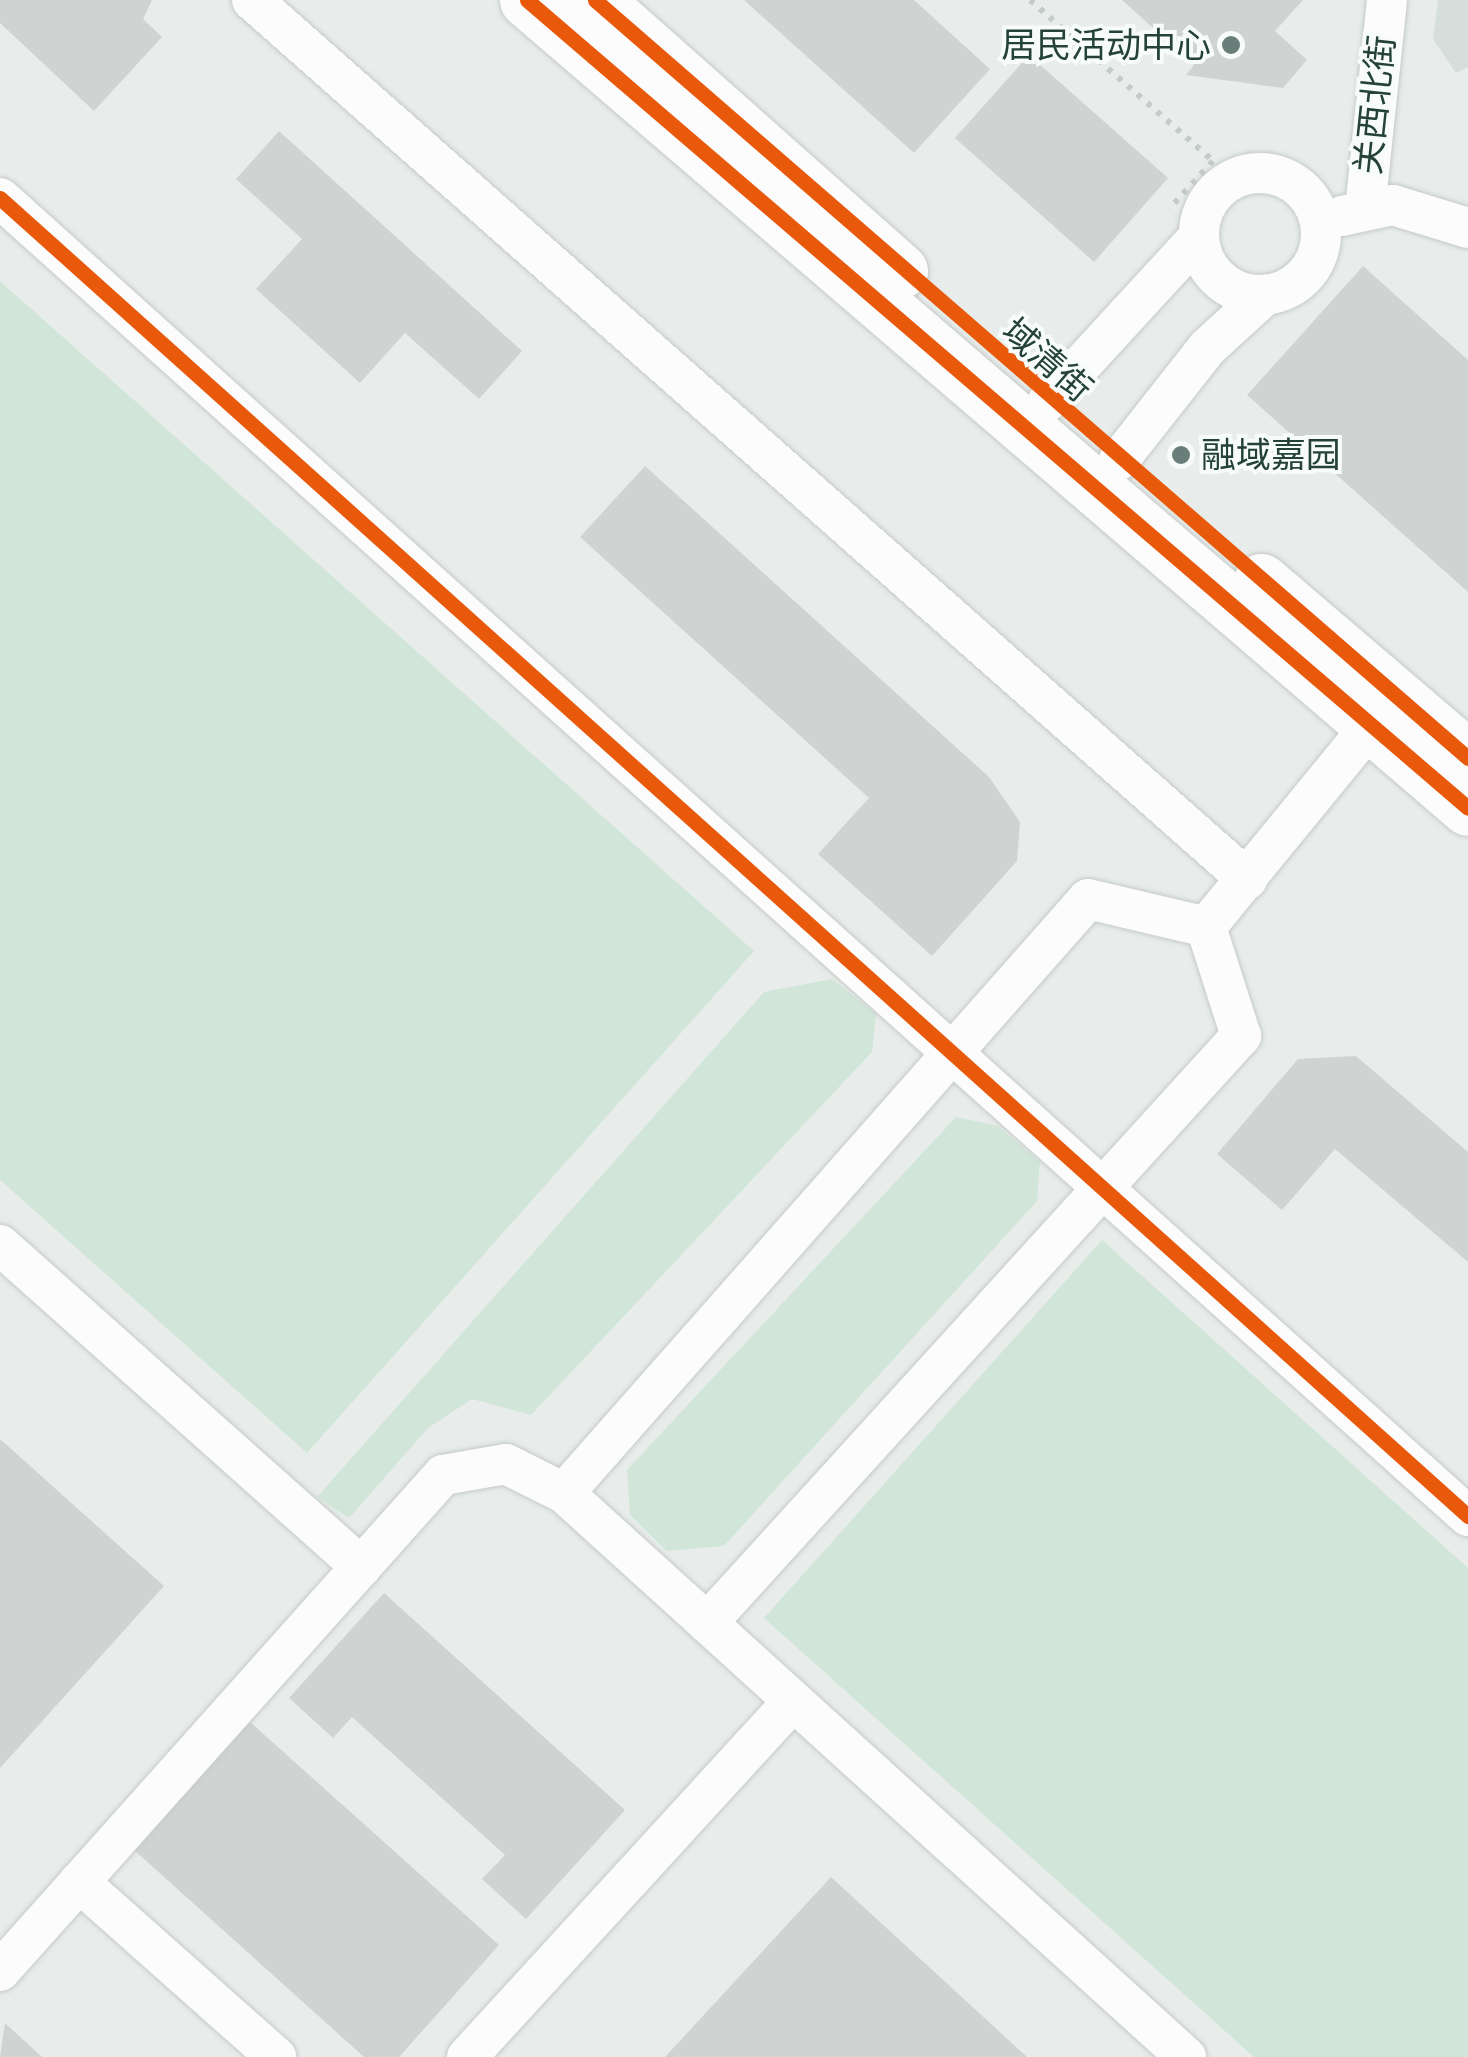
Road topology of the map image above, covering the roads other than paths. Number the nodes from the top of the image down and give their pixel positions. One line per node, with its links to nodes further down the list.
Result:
1 (252, 0): 16 (street)
2 (527, 0): 13 (street, 域清街)
3 (595, 0): 11 (street, 域清街)
4 (1388, 0): 6 (street, 关西北街)
5 (0, 198): 18 (street)
6 (1366, 210): 7 (street); 8 (street)
7 (1320, 221): 9 (street); 10 (street)
8 (1468, 228)
9 (1198, 238): 10 (street); 11 (street)
10 (1265, 295): 12 (street)
11 (1048, 401): 12 (street, 域清街)
12 (1118, 460): 13 (street, 域清街)
13 (1385, 708): 14 (street, 域清街); 15 (street, 域清街); 16 (street)
14 (1468, 758)
15 (1468, 808)
16 (1247, 879): 17 (street)
17 (1206, 927): 18 (street); 19 (street)
18 (953, 1053): 19 (street); 21 (street)
19 (1103, 1188): 22 (street); 24 (street)
20 (0, 1244): 23 (street)
21 (564, 1494): 23 (street); 24 (street)
22 (1468, 1516)
23 (361, 1567): 26 (street)
24 (707, 1623): 25 (street)
25 (792, 1700): 29 (street); 30 (street)
26 (79, 1882): 27 (street); 28 (street)
27 (0, 1971)
28 (276, 2057)
29 (466, 2057)
30 (1186, 2057)

